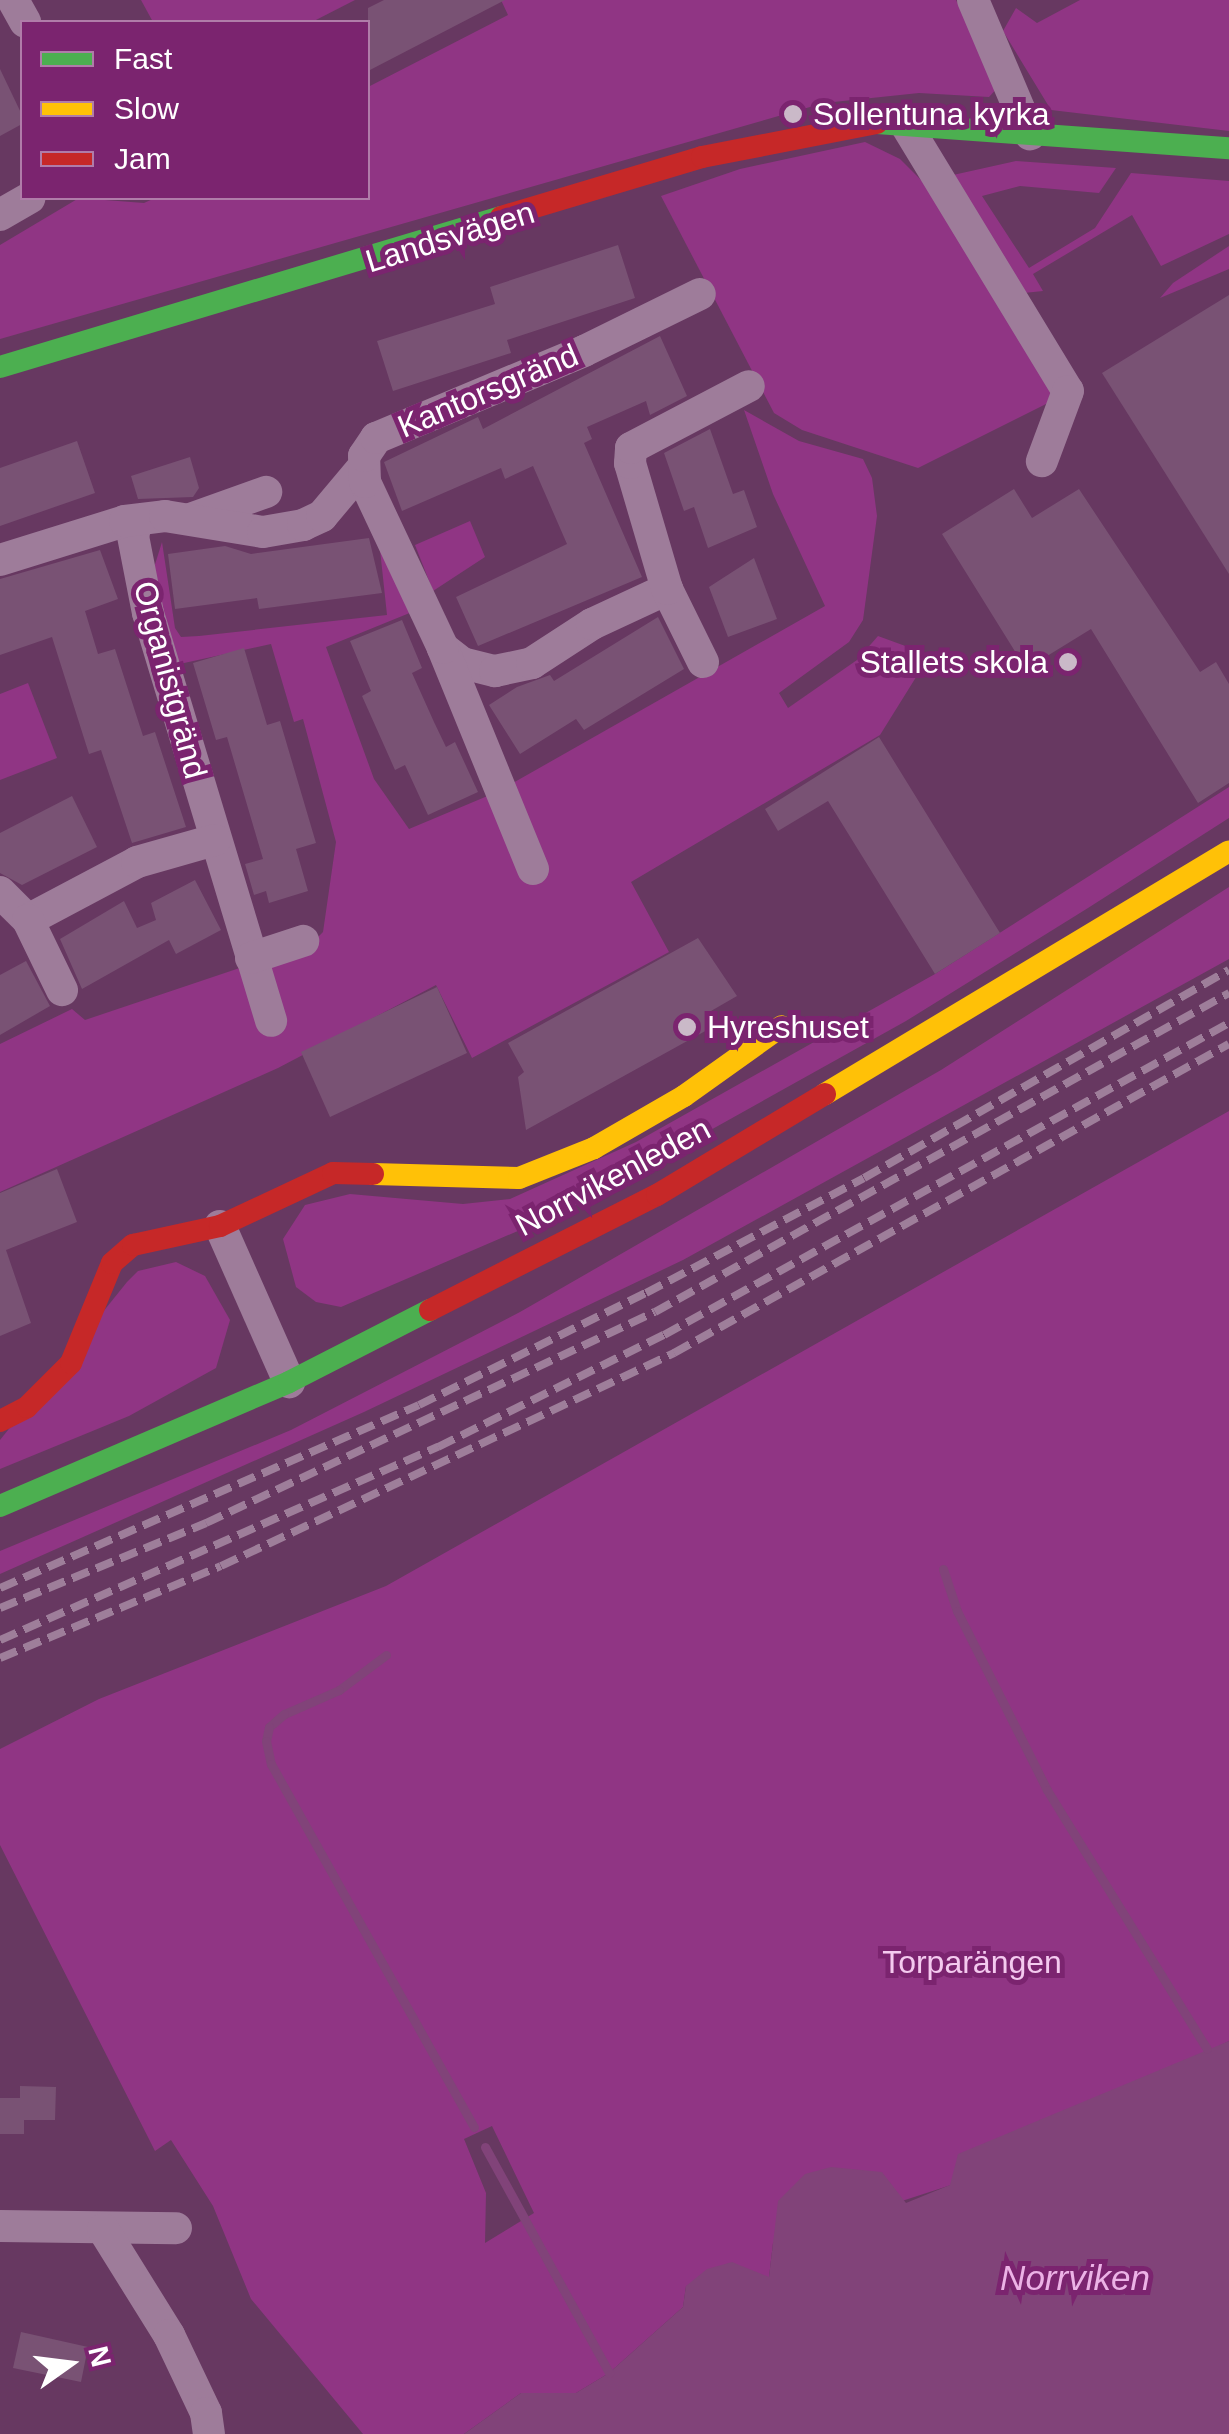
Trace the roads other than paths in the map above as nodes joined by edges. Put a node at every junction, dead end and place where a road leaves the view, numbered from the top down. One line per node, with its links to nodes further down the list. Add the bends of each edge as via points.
1 (974, 0): 3 (street)
2 (903, 120): 3 (street, Landsvägen); 8 (street, Landsvägen, via 852,122 702,158); 10 (street, via 1068,391)
3 (1030, 134): 4 (street, Landsvägen)
4 (1229, 148)
5 (26, 200): 6 (street)
6 (0, 215)
7 (700, 294): 11 (street, Kantorsgränd, via 376,438)
8 (0, 367)
9 (749, 386): 16 (street, via 632,448 630,463)
10 (1042, 461)
11 (364, 466): 13 (street, via 322,516 303,524 263,532); 17 (street, Kantorsgränd, via 365,482)
12 (266, 492): 13 (street)
13 (190, 519): 14 (street)
14 (137, 520): 15 (street); 19 (street, Organistgränd, via 133,536 148,613)
15 (0, 560)
16 (666, 589): 17 (street, via 592,624 532,663 495,672 462,663); 18 (street)
17 (443, 648): 21 (street, Kantorsgränd)
18 (702, 662)
19 (215, 840): 23 (street, via 137,862); 25 (street, Organistgränd)
20 (1229, 851): 30 (street, Norrvikenleden, via 975,1010 657,1194)
21 (533, 869)
22 (0, 892): 23 (street)
23 (28, 920): 26 (street)
24 (303, 941): 25 (street)
25 (251, 958): 27 (street, Organistgränd)
26 (62, 990)
27 (271, 1021)
28 (782, 1026): 29 (street, via 684,1096 594,1148 520,1178 334,1173)
29 (220, 1226): 30 (street); 31 (street, via 157,1237 112,1262 71,1364)
30 (288, 1382): 32 (street, Norrvikenleden)
31 (0, 1422)
32 (0, 1506)
33 (0, 2226): 35 (street)
34 (176, 2228): 35 (street)
35 (102, 2229): 36 (street, via 169,2335 206,2413)
36 (209, 2434)

